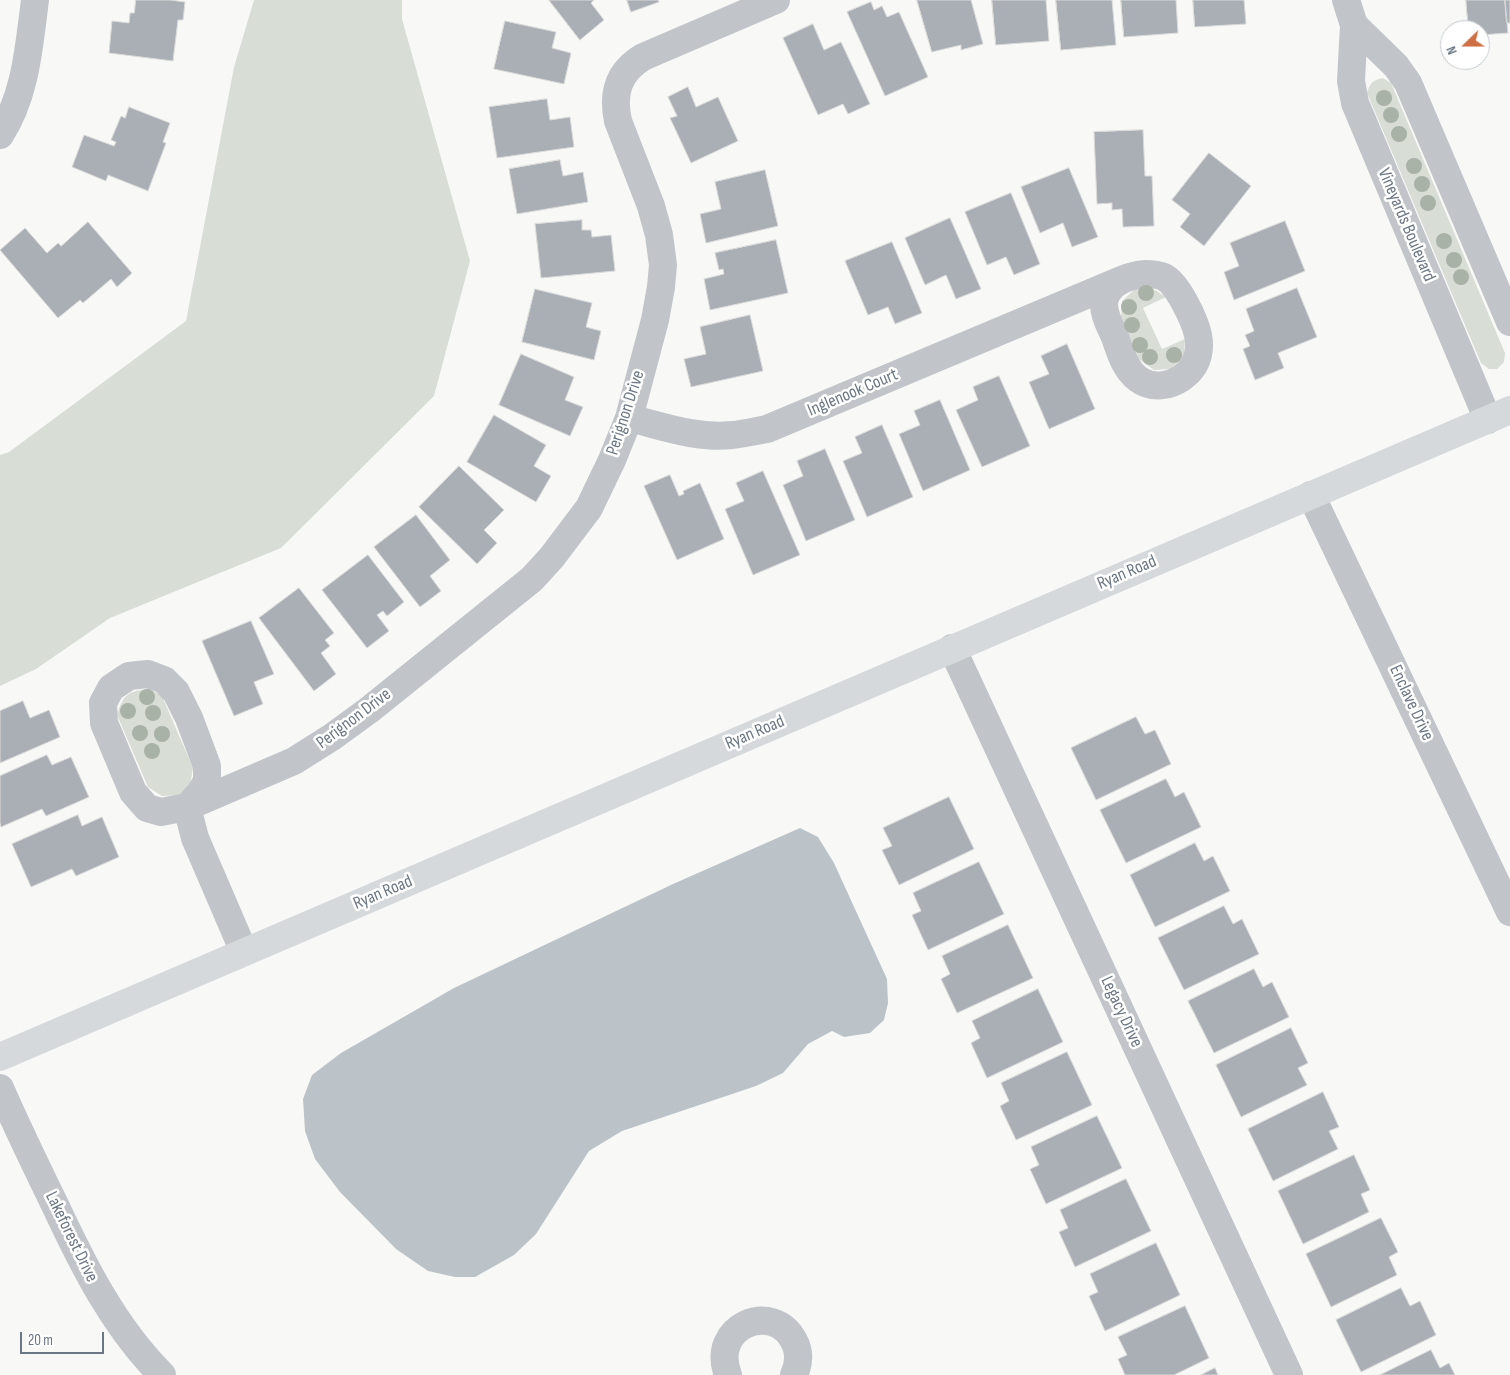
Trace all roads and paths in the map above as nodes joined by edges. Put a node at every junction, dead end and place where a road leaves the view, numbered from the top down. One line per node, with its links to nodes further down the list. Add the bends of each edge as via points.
1 (35, 0): 4 (street, via 22,88)
2 (776, 0): 10 (street, Perignon Drive, via 643,57 621,78 615,107 618,121 651,206 663,264 655,320)
3 (1350, 12): 7 (street, Vineyards Boulevard, via 1408,83); 9 (street, Vineyards Boulevard, via 1351,81 1355,103)
4 (0, 135)
5 (1124, 279): 6 (street, Inglenook Court); 8 (street, Inglenook Court, via 1105,298 1104,308); 8 (street, Inglenook Court, via 1146,274 1165,278 1180,292 1198,334 1196,362 1188,373 1170,384 1145,384 1130,370)
6 (1069, 301): 8 (street, Inglenook Court, via 1094,311); 10 (street, Inglenook Court, via 767,429 732,436 710,436)
7 (1510, 322)
8 (1112, 331)
9 (1499, 415): 11 (main road, Ryan Road)
10 (629, 418): 14 (street, Perignon Drive, via 589,508 532,579 332,737 294,762)
11 (1312, 495): 12 (main road, Ryan Road); 16 (street, Enclave Drive)
12 (952, 648): 17 (main road, Ryan Road); 23 (street, Legacy Drive)
13 (203, 752): 14 (street, Perignon Drive, via 223,770); 15 (street, Perignon Drive, via 207,781); 15 (street, Perignon Drive, via 176,692 164,680 148,674 129,676 111,688 103,703 104,723 133,792 147,808 161,812)
14 (266, 774): 15 (street, Perignon Drive)
15 (187, 807): 17 (street, via 195,838)
16 (1510, 912)
17 (244, 952): 18 (main road, Ryan Road)
18 (0, 1057)
19 (0, 1088): 20 (street, Lakeforest Drive, via 96,1288 123,1329)
20 (162, 1375)
21 (728, 1375): 22 (street, via 724,1352 733,1332 753,1321 764,1320 784,1328 792,1337 798,1358)
22 (794, 1375)
23 (1289, 1375)

